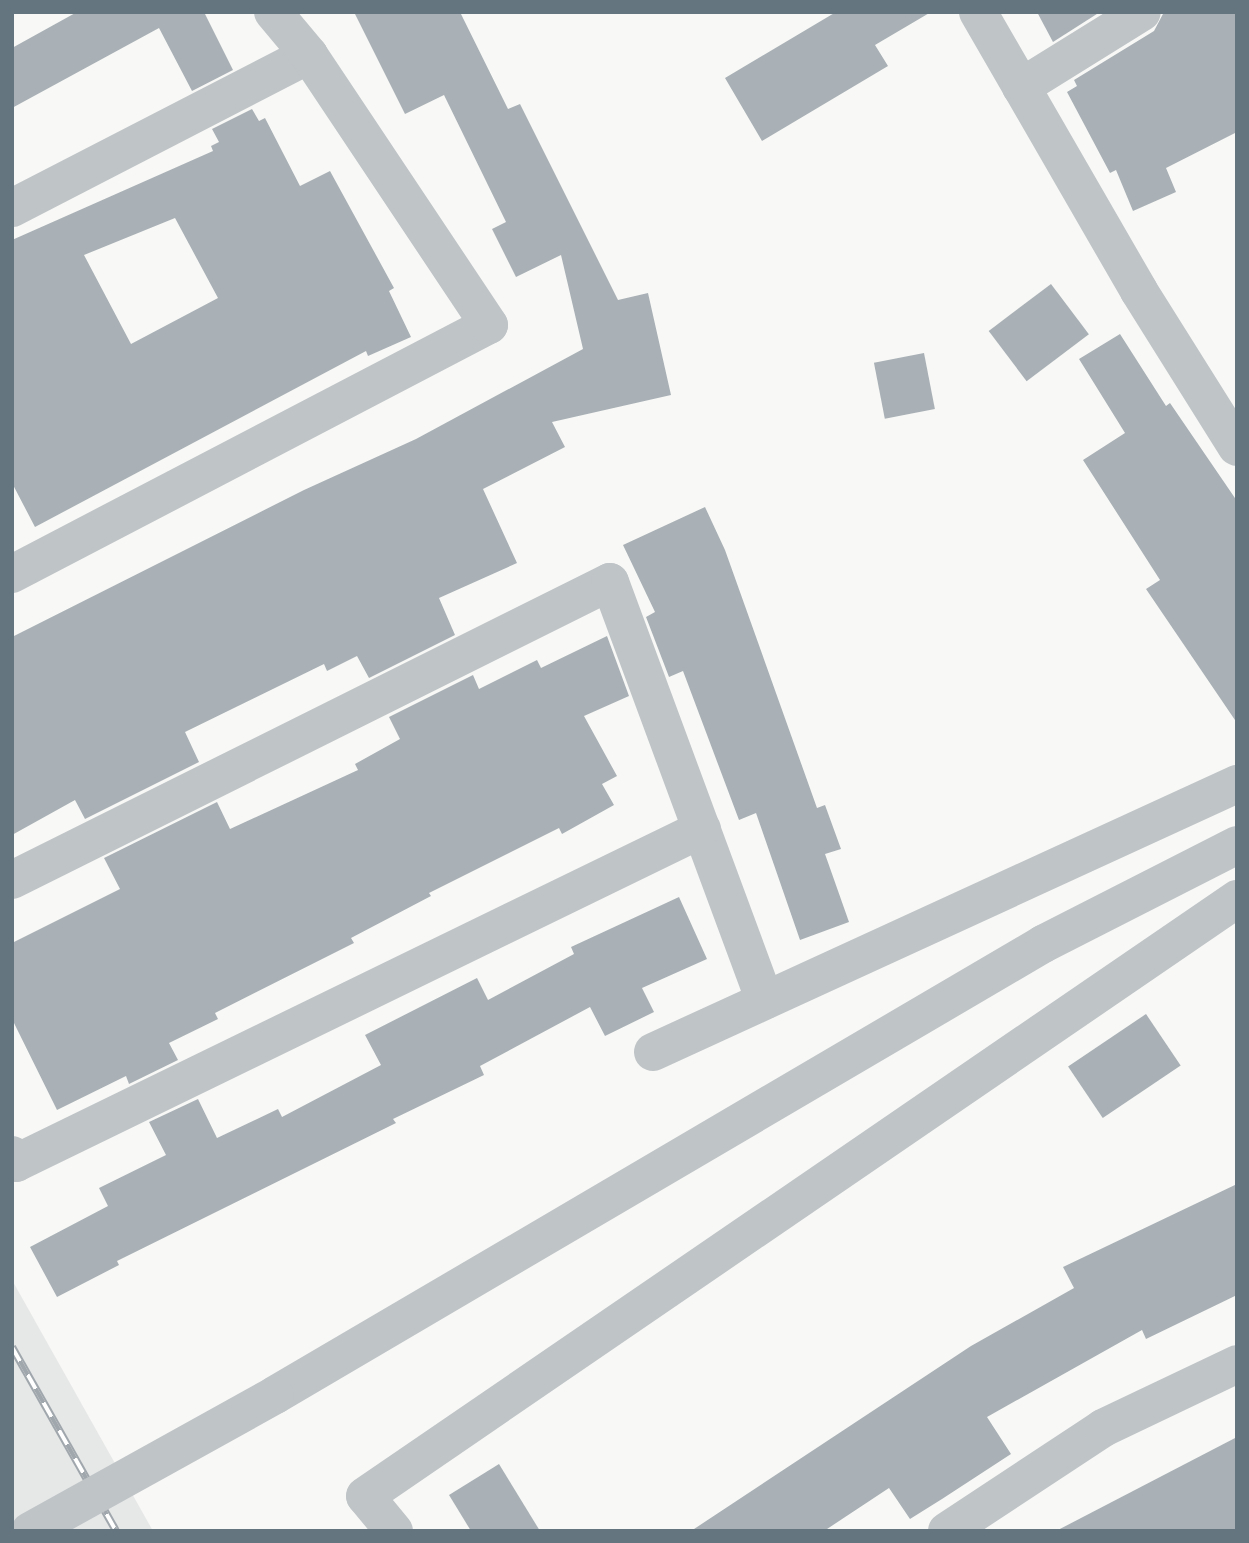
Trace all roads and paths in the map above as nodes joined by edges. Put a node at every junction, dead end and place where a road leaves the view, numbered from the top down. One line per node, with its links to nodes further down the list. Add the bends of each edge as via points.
1 (273, 12): 4 (street)
2 (978, 12): 5 (street)
3 (1142, 12): 5 (street)
4 (309, 55): 6 (street); 8 (street, via 489,325)
5 (1021, 87): 7 (street, via 1139,291)
6 (12, 208)
7 (1237, 447)
8 (12, 574)
9 (1237, 784): 14 (street)
10 (702, 830): 12 (street, via 610,582); 14 (street); 16 (street, via 16,1163)
11 (1237, 845): 18 (street, bridge, via 1043,943 275,1395)
12 (12, 880)
13 (1237, 899): 19 (street, via 365,1496)
14 (765, 1000): 15 (street)
15 (653, 1052)
16 (12, 1155)
17 (1237, 1364): 20 (street, via 1103,1428)
18 (30, 1531)
19 (394, 1531)
20 (947, 1531)

